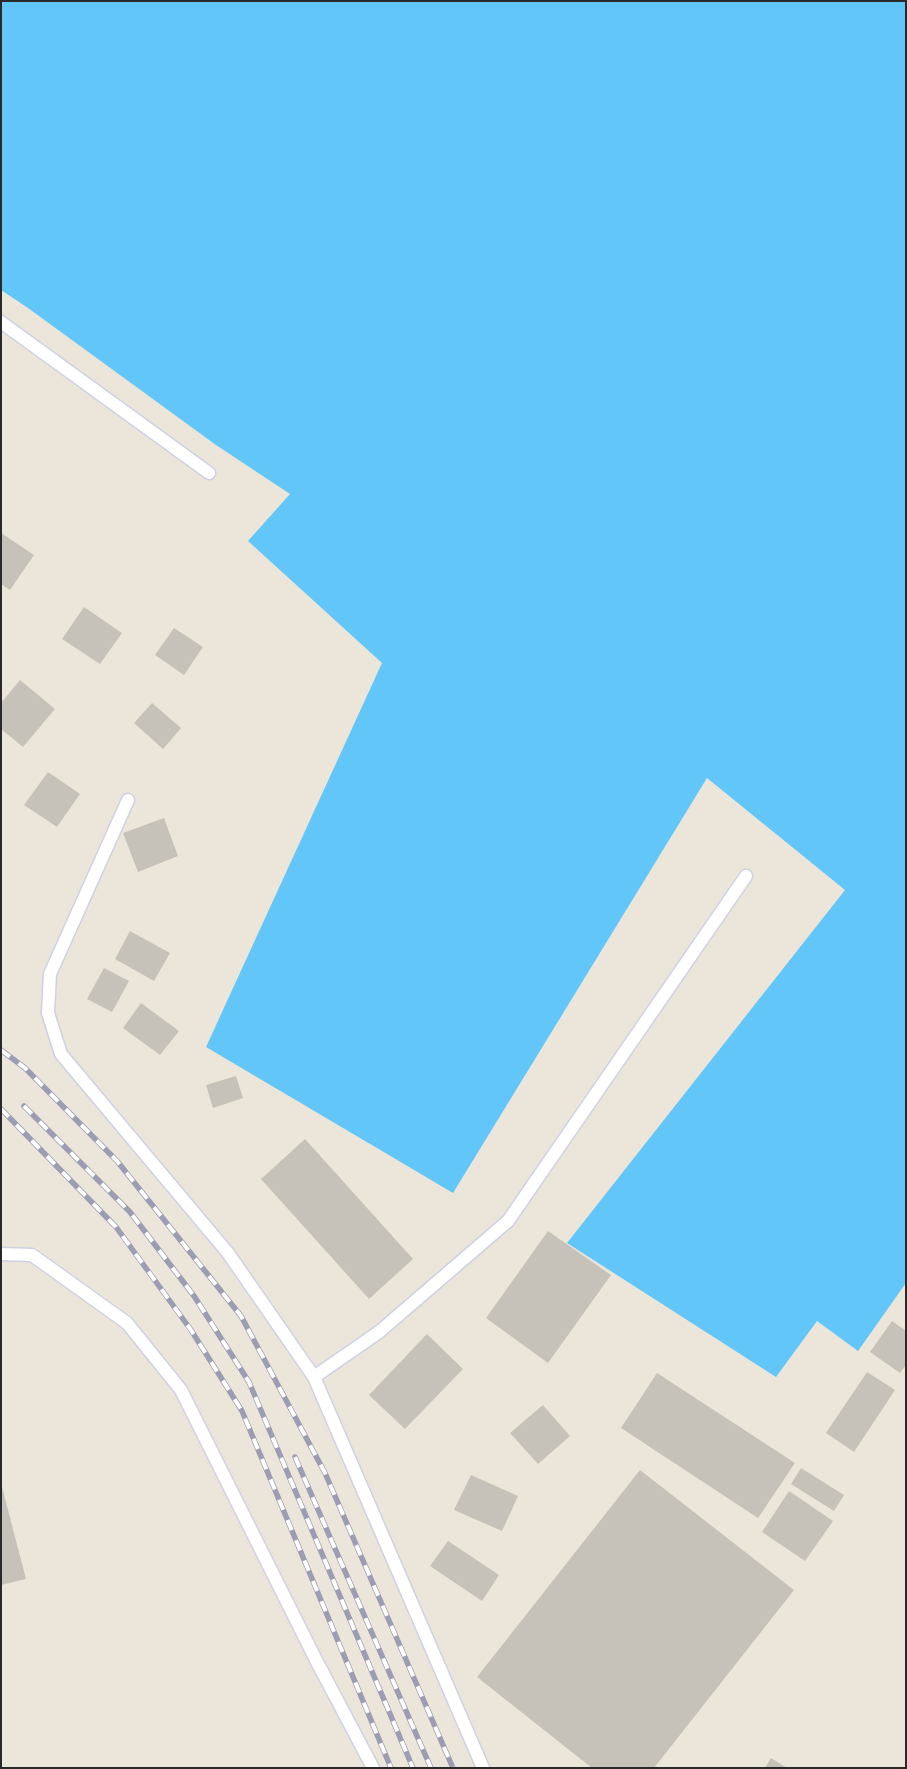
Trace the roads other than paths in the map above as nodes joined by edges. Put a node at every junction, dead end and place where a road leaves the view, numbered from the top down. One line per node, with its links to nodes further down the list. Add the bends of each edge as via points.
1 (1, 322): 2 (lane)
2 (209, 473)
3 (128, 800): 6 (lane, via 50,974 48,1013 61,1054 228,1253)
4 (746, 876): 6 (lane, via 508,1221 380,1332)
5 (1, 1254): 7 (lane, via 32,1256 127,1323 181,1390)
6 (314, 1377): 8 (lane)
7 (373, 1768)
8 (483, 1768)

